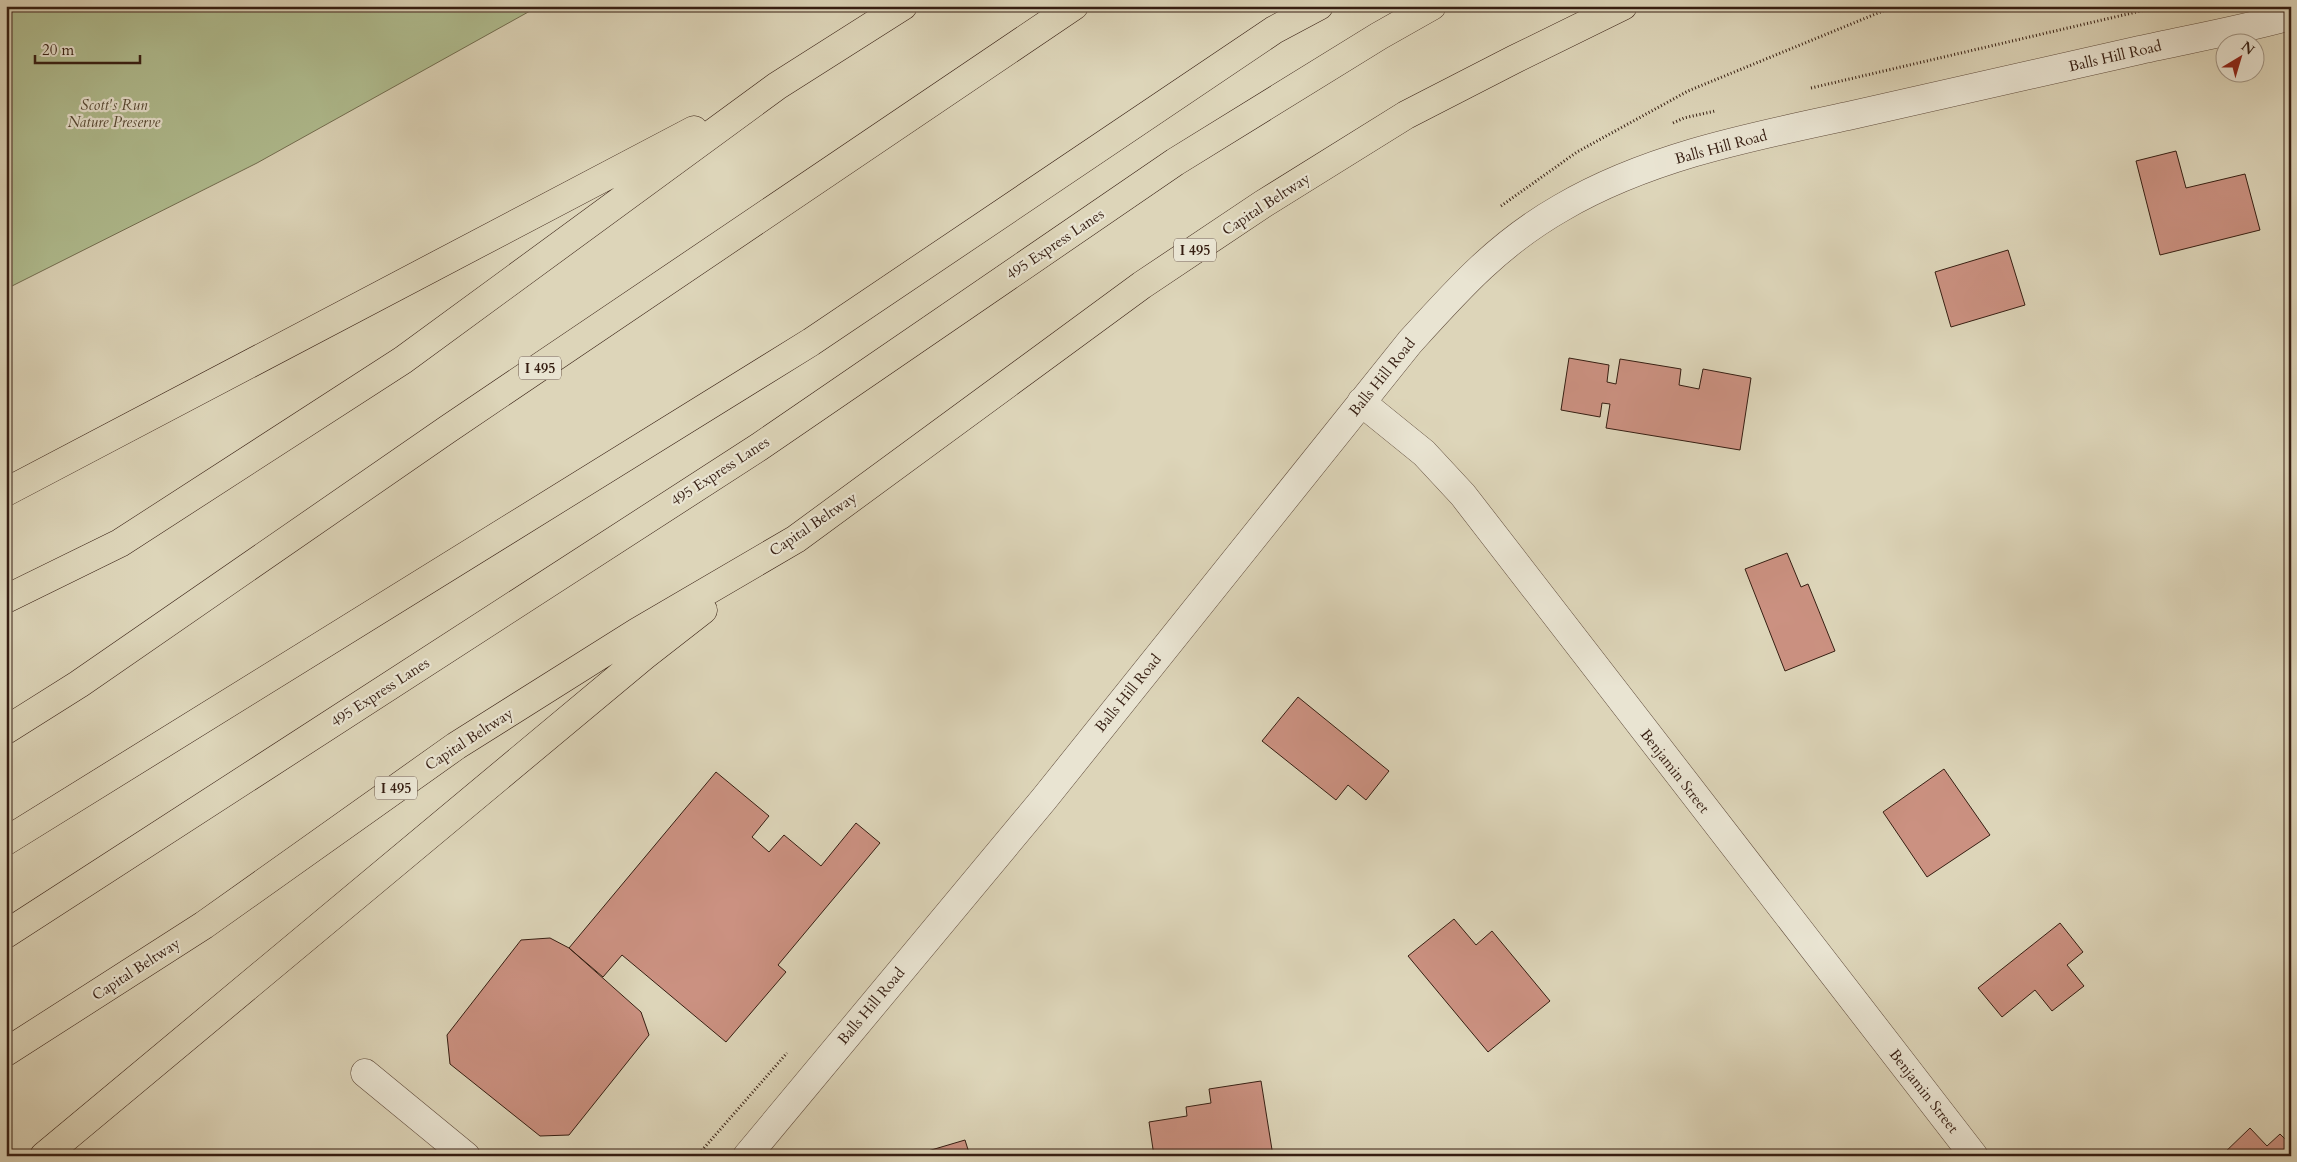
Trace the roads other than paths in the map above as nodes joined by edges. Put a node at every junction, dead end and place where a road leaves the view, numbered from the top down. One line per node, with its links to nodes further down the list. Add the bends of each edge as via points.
1 (903, 6): 7 (highway)
2 (1074, 6): 12 (highway, I 495, via 456,424 79,684)
3 (1319, 6): 13 (highway, via 1274,30 811,342)
4 (1432, 6): 14 (highway, 495 Express Lanes, via 1175,162 759,446)
5 (1623, 6): 10 (highway, Capital Beltway / I 495, via 1406,115 1263,204 1142,285)
6 (2291, 16): 8 (street, Balls Hill Road, via 1796,127 1703,150 1623,176 1558,210 1505,245 1466,280)
7 (777, 86): 9 (highway); 11 (highway, via 403,360 120,543)
8 (1361, 402): 19 (street, Balls Hill Road, via 1044,799); 20 (street, Benjamin Street, via 1424,453 1463,495)
9 (6, 492)
10 (796, 539): 15 (highway, Capital Beltway / I 495, via 637,632 456,746 204,925); 17 (highway, via 644,656)
11 (6, 599)
12 (6, 730)
13 (6, 841)
14 (6, 934)
15 (6, 1052)
16 (365, 1073): 18 (street)
17 (44, 1156)
18 (466, 1156)
19 (747, 1156)
20 (1974, 1156)

